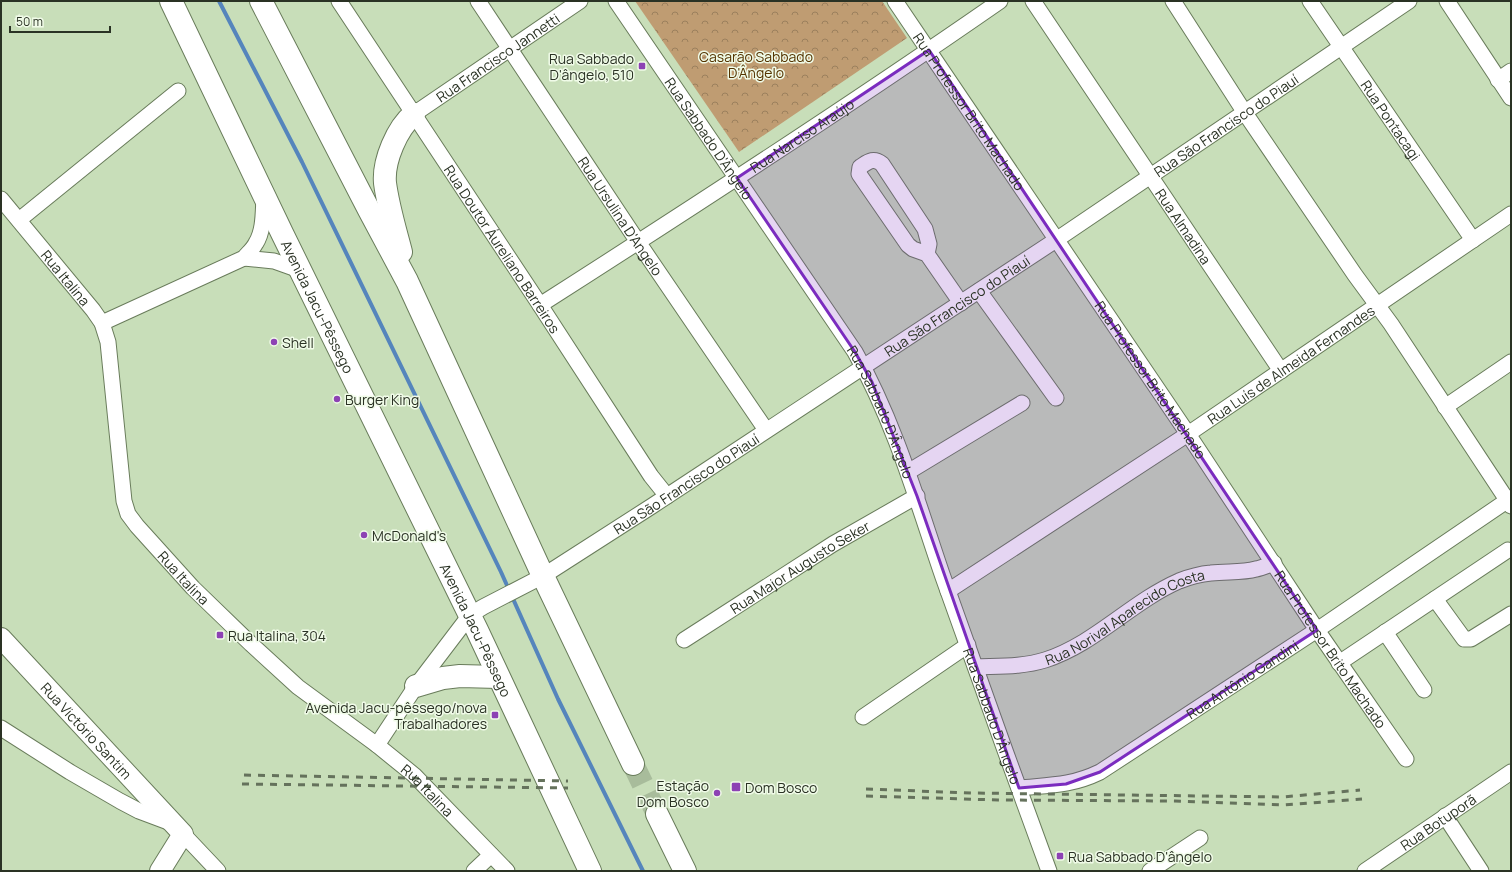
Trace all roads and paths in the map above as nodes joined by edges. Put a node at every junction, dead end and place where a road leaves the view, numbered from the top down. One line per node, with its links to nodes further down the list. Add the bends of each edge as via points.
1 (171, 1): 25 (highway, Avenida Jacu-Pêssego)
2 (261, 1): 35 (highway)
3 (339, 1): 22 (street, Rua Doutor Áureliano Barreiros)
4 (478, 1): 15 (street, Rua Ursulina D'Angelo)
5 (580, 1): 15 (street, Rua Francisco Jannetti)
6 (616, 1): 24 (street, Rua Sabbado D'Ângelo)
7 (896, 1): 16 (street, Rua Professor Brito Machado)
8 (1000, 1): 16 (street, Rua Narciso Araújo)
9 (1033, 1): 23 (street, Rua Almadina)
10 (1173, 1): 21 (street)
11 (1310, 1): 14 (street, Rua Pontacagi)
12 (1409, 1): 14 (street, Rua São Francisco do Piauí)
13 (1447, 1): 18 (street)
14 (1341, 47): 21 (street, Rua São Francisco do Piauí); 30 (street, Rua Pontacagi)
15 (510, 48): 22 (street, Rua Francisco Jannetti); 31 (street, Rua Ursulina D'Angelo)
16 (929, 50): 24 (street, Rua Narciso Araújo); 29 (street, Rua Professor Brito Machado)
17 (1511, 71): 18 (street)
18 (1498, 80): 20 (street)
19 (178, 91): 28 (street)
20 (1511, 98)
21 (1245, 113): 23 (street, Rua São Francisco do Piauí); 39 (street)
22 (414, 114): 35 (highway, via 392,146 385,181); 38 (street, Rua Doutor Áureliano Barreiros)
23 (1150, 176): 29 (street, Rua São Francisco do Piauí); 43 (street, Rua Almadina)
24 (736, 178): 31 (street, Rua Narciso Araújo); 42 (street, Rua Sabbado D'Ângelo)
25 (264, 193): 33 (street, via 261,230 256,244); 34 (highway, Avenida Jacu-Pêssego)
26 (1, 199): 28 (street, Rua Italina)
27 (1511, 214): 30 (street, Rua Luís de Almeida Fernandes)
28 (19, 220): 40 (street, Rua Italina)
29 (1056, 240): 36 (street, Rua São Francisco do Piauí); 48 (street, Rua Professor Brito Machado)
30 (1473, 240): 39 (street, Rua Luís de Almeida Fernandes)
31 (638, 242): 38 (street, Rua Narciso Araújo); 47 (street, Rua Ursulina D'Angelo)
32 (927, 254): 32 (street, via 908,245 859,174 860,168 870,160 882,164 924,229 929,244); 37 (street)
33 (244, 258): 34 (street, via 274,261); 40 (street)
34 (302, 271): 58 (highway, Avenida Jacu-Pêssego, via 375,423)
35 (407, 280): 55 (highway)
36 (979, 291): 37 (street, Rua São Francisco do Piauí); 44 (street)
37 (961, 303): 42 (street, Rua São Francisco do Piauí)
38 (540, 305): 50 (street, Rua Doutor Áureliano Barreiros, via 651,476)
39 (1377, 305): 43 (street, Rua Luís de Almeida Fernandes); 46 (street)
40 (102, 323): 72 (street, Rua Italina, via 108,342 124,501 128,514 193,588 270,663)
41 (1511, 362): 46 (street)
42 (863, 366): 47 (street, Rua São Francisco do Piauí); 49 (street, Rua Sabbado D'Ângelo, via 887,416)
43 (1281, 370): 48 (street, Rua Luís de Almeida Fernandes)
44 (1056, 398)
45 (1022, 403): 49 (street)
46 (1445, 407): 52 (street)
47 (766, 430): 50 (street, Rua São Francisco do Piauí)
48 (1188, 434): 54 (street, Rua Professor Brito Machado); 56 (street, Rua Luís de Almeida Fernandes)
49 (908, 472): 51 (street, Rua Sabbado D'Ângelo)
50 (667, 496): 55 (street, Rua São Francisco do Piauí)
51 (917, 496): 56 (street, Rua Sabbado D'Ângelo); 63 (street, Rua Major Augusto Seker, via 833,544)
52 (1510, 501): 60 (street, Rua Antônio Gandini)
53 (1508, 550): 57 (street)
54 (1274, 563): 60 (street, Rua Professor Brito Machado); 66 (street, Rua Norival Aparecido Costa, via 1256,569 1193,576 1178,582 1147,598 1087,639 1044,660 1026,664)
55 (535, 580): 58 (street, Rua São Francisco do Piauí); 74 (highway)
56 (948, 591): 64 (street, Rua Sabbado D'Ângelo)
57 (1435, 599): 59 (street, via 1464,639 1472,639); 61 (street)
58 (476, 611): 67 (highway, Avenida Jacu-Pêssego); 68 (street, Rua São Francisco do Piauí)
59 (1511, 614)
60 (1317, 630): 65 (street, Rua Professor Brito Machado); 76 (street, Rua Antônio Gandini, via 1100,772 1084,780 1066,784)
61 (1385, 632): 65 (street); 69 (street)
62 (1, 638): 79 (main road, Rua Victório Santim)
63 (684, 640)
64 (968, 645): 66 (street, Rua Sabbado D'Ângelo); 70 (street)
65 (1339, 663): 73 (street, Rua Professor Brito Machado)
66 (976, 667): 76 (street, Rua Sabbado D'Ângelo)
67 (498, 677): 68 (highway, via 460,676); 86 (highway, Avenida Jacu-Pêssego)
68 (416, 686): 72 (street, Rua São Francisco do Piauí)
69 (1424, 690)
70 (863, 717)
71 (1, 728): 79 (street, Rua Victório Santim, via 120,801)
72 (377, 746): 81 (street, Rua Italina, via 414,775)
73 (1406, 759)
74 (633, 764)
75 (1511, 772): 78 (street, Rua Botuporã)
76 (1019, 788): 88 (street, Rua Sabbado D'Ângelo)
77 (657, 814): 87 (highway)
78 (1445, 816): 90 (street, Rua Botuporã); 91 (street)
79 (178, 829): 82 (main road); 83 (street, Rua Victório Santim)
80 (1200, 838): 89 (street)
81 (491, 855): 84 (street); 85 (street, Rua Italina)
82 (160, 871)
83 (218, 871)
84 (474, 871)
85 (507, 871)
86 (590, 871)
87 (685, 871)
88 (1049, 871)
89 (1150, 871)
90 (1365, 871)
91 (1481, 871)

